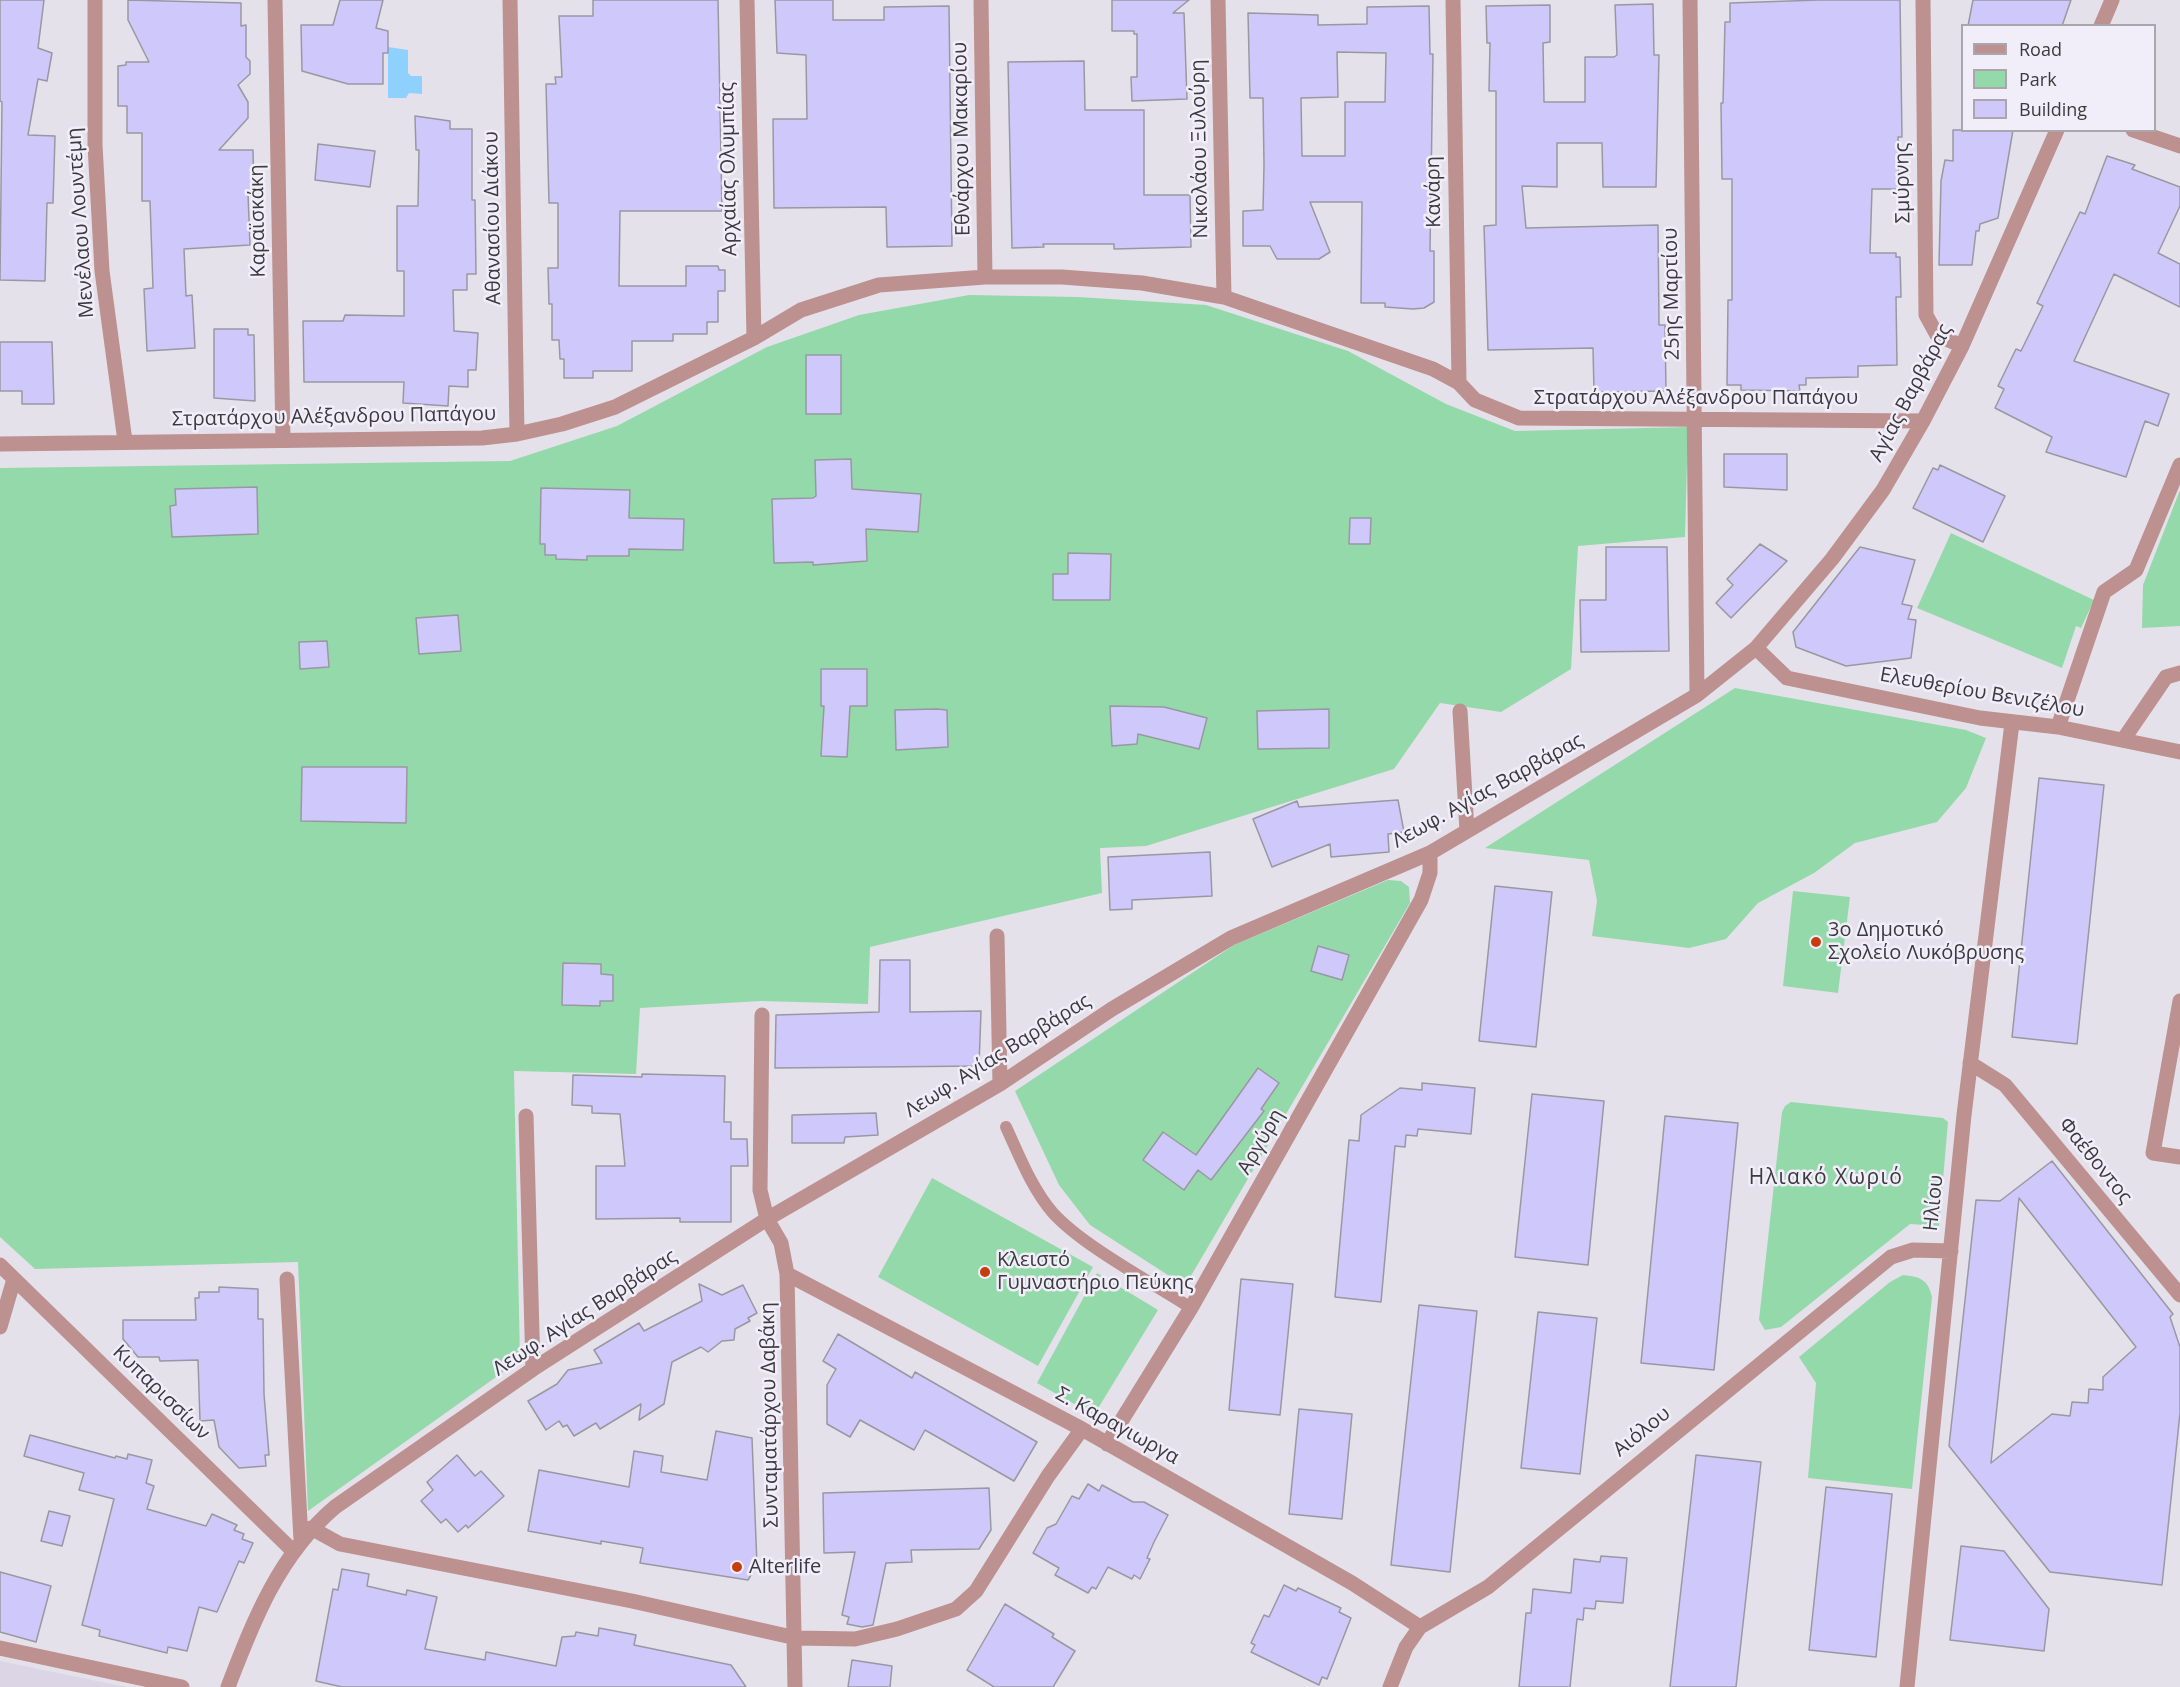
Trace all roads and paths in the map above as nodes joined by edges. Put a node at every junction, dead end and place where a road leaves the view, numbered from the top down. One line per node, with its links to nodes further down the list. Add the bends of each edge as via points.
1 (95, 0): 24 (street, Μενέλαου Λουντέμη, via 95,145 102,271)
2 (274, 0): 23 (street, Καραϊσκάκη)
3 (510, 0): 22 (street, Αθανασίου Διάκου)
4 (747, 0): 17 (street, Αρχαίας Ολυμπίας)
5 (981, 0): 15 (street, Εθνάρχου Μακαρίου)
6 (1218, 0): 16 (street, Νικολάου Ξυλούρη)
7 (1453, 0): 19 (street, Κανάρη)
8 (1690, 0): 20 (street, 25ης Μαρτίου)
9 (1923, 0): 18 (street, Σμύρνης, via 1926,315 1937,335)
10 (2112, 0): 11 (street)
11 (2102, 24)
12 (2056, 132): 18 (street, Αγίας Βαρβάρας)
13 (2139, 132): 14 (street)
14 (2180, 146)
15 (985, 277): 16 (street, Στρατάρχου Αλέξανδρου Παπάγου, via 1142,283); 17 (street, Στρατάρχου Αλέξανδρου Παπάγου, via 879,285 801,310)
16 (1224, 297): 19 (street, Στρατάρχου Αλέξανδρου Παπάγου, via 1433,369)
17 (754, 338): 22 (street, Στρατάρχου Αλέξανδρου Παπάγου, via 615,407)
18 (1962, 346): 21 (street, Αγίας Βαρβάρας)
19 (1459, 383): 20 (street, Στρατάρχου Αλέξανδρου Παπάγου, via 1475,400 1519,418)
20 (1695, 418): 21 (street, Στρατάρχου Αλέξανδρου Παπάγου); 29 (street, 25ης Μαρτίου)
21 (1923, 421): 27 (street, Αγίας Βαρβάρας, via 1882,490 1833,559)
22 (517, 434): 23 (street, Στρατάρχου Αλέξανδρου Παπάγου, via 482,438)
23 (283, 440): 24 (street, Στρατάρχου Αλέξανδρου Παπάγου)
24 (125, 441): 25 (street, Στρατάρχου Αλέξανδρου Παπάγου)
25 (0, 444)
26 (2180, 465): 32 (street, via 2136,570 2104,592)
27 (1756, 648): 29 (street, Λεωφ. Αγίας Βαρβάρας); 31 (street, Ελευθερίου Βενιζέλου, via 1787,678)
28 (2180, 673): 33 (street, via 2166,676)
29 (1697, 695): 35 (street, Λεωφ. Αγίας Βαρβάρας)
30 (1460, 711): 35 (street)
31 (2012, 723): 32 (street, Ελευθερίου Βενιζέλου); 40 (street, Ηλίου)
32 (2058, 727): 33 (street, Ελευθερίου Βενιζέλου)
33 (2123, 740): 34 (street, Ελευθερίου Βενιζέλου)
34 (2180, 752)
35 (1467, 831): 36 (street, Λεωφ. Αγίας Βαρβάρας)
36 (1430, 853): 41 (street, Λεωφ. Αγίας Βαρβάρας, via 1231,938 1112,1009); 52 (street, Αργύρη, via 1430,873 1422,900)
37 (997, 936): 41 (street)
38 (2180, 1001): 44 (street, via 2153,1153)
39 (762, 1015): 45 (street, Συνταματάρχου Δαβάκη, via 760,1190)
40 (1970, 1063): 46 (street, Ηλίου); 51 (street, Φαέθοντος, via 2005,1085)
41 (1000, 1084): 45 (street, Λεωφ. Αγίας Βαρβάρας)
42 (526, 1116): 54 (street)
43 (1006, 1127): 52 (lane, via 1053,1212 1085,1239)
44 (2180, 1157)
45 (767, 1219): 48 (street, Συνταματάρχου Δαβάκη, via 781,1243); 54 (street, Λεωφ. Αγίας Βαρβάρας)
46 (1951, 1251): 58 (street, Αιόλου, via 1913,1250 1891,1257 1488,1587); 65 (street, Ηλίου)
47 (0, 1265): 49 (street, Κυπαρισσίων)
48 (788, 1274): 55 (street, Σ. Καραγιωργα); 59 (street, Συνταματάρχου Δαβάκη)
49 (14, 1279): 53 (street); 57 (street, Κυπαρισσίων)
50 (287, 1279): 57 (street)
51 (2180, 1295)
52 (1191, 1308): 56 (street, Αργύρη)
53 (0, 1327)
54 (533, 1369): 57 (street, Λεωφ. Αγίας Βαρβάρας, via 335,1507)
55 (1082, 1429): 56 (street, Σ. Καραγιωργα); 59 (street, Κυπαρισσίων, via 1047,1476 976,1591 956,1609 855,1639)
56 (1107, 1444): 58 (street, Σ. Καραγιωργα, via 1352,1583)
57 (301, 1540): 59 (street, Κυπαρισσίων, via 340,1544 632,1601); 62 (street, via 256,1615)
58 (1420, 1627): 64 (street, Αιόλου, via 1406,1647)
59 (796, 1638): 63 (street, Συνταματάρχου Δαβάκη)
60 (0, 1648): 61 (street)
61 (182, 1687)
62 (228, 1687)
63 (795, 1687)
64 (1390, 1687)
65 (1906, 1687)

